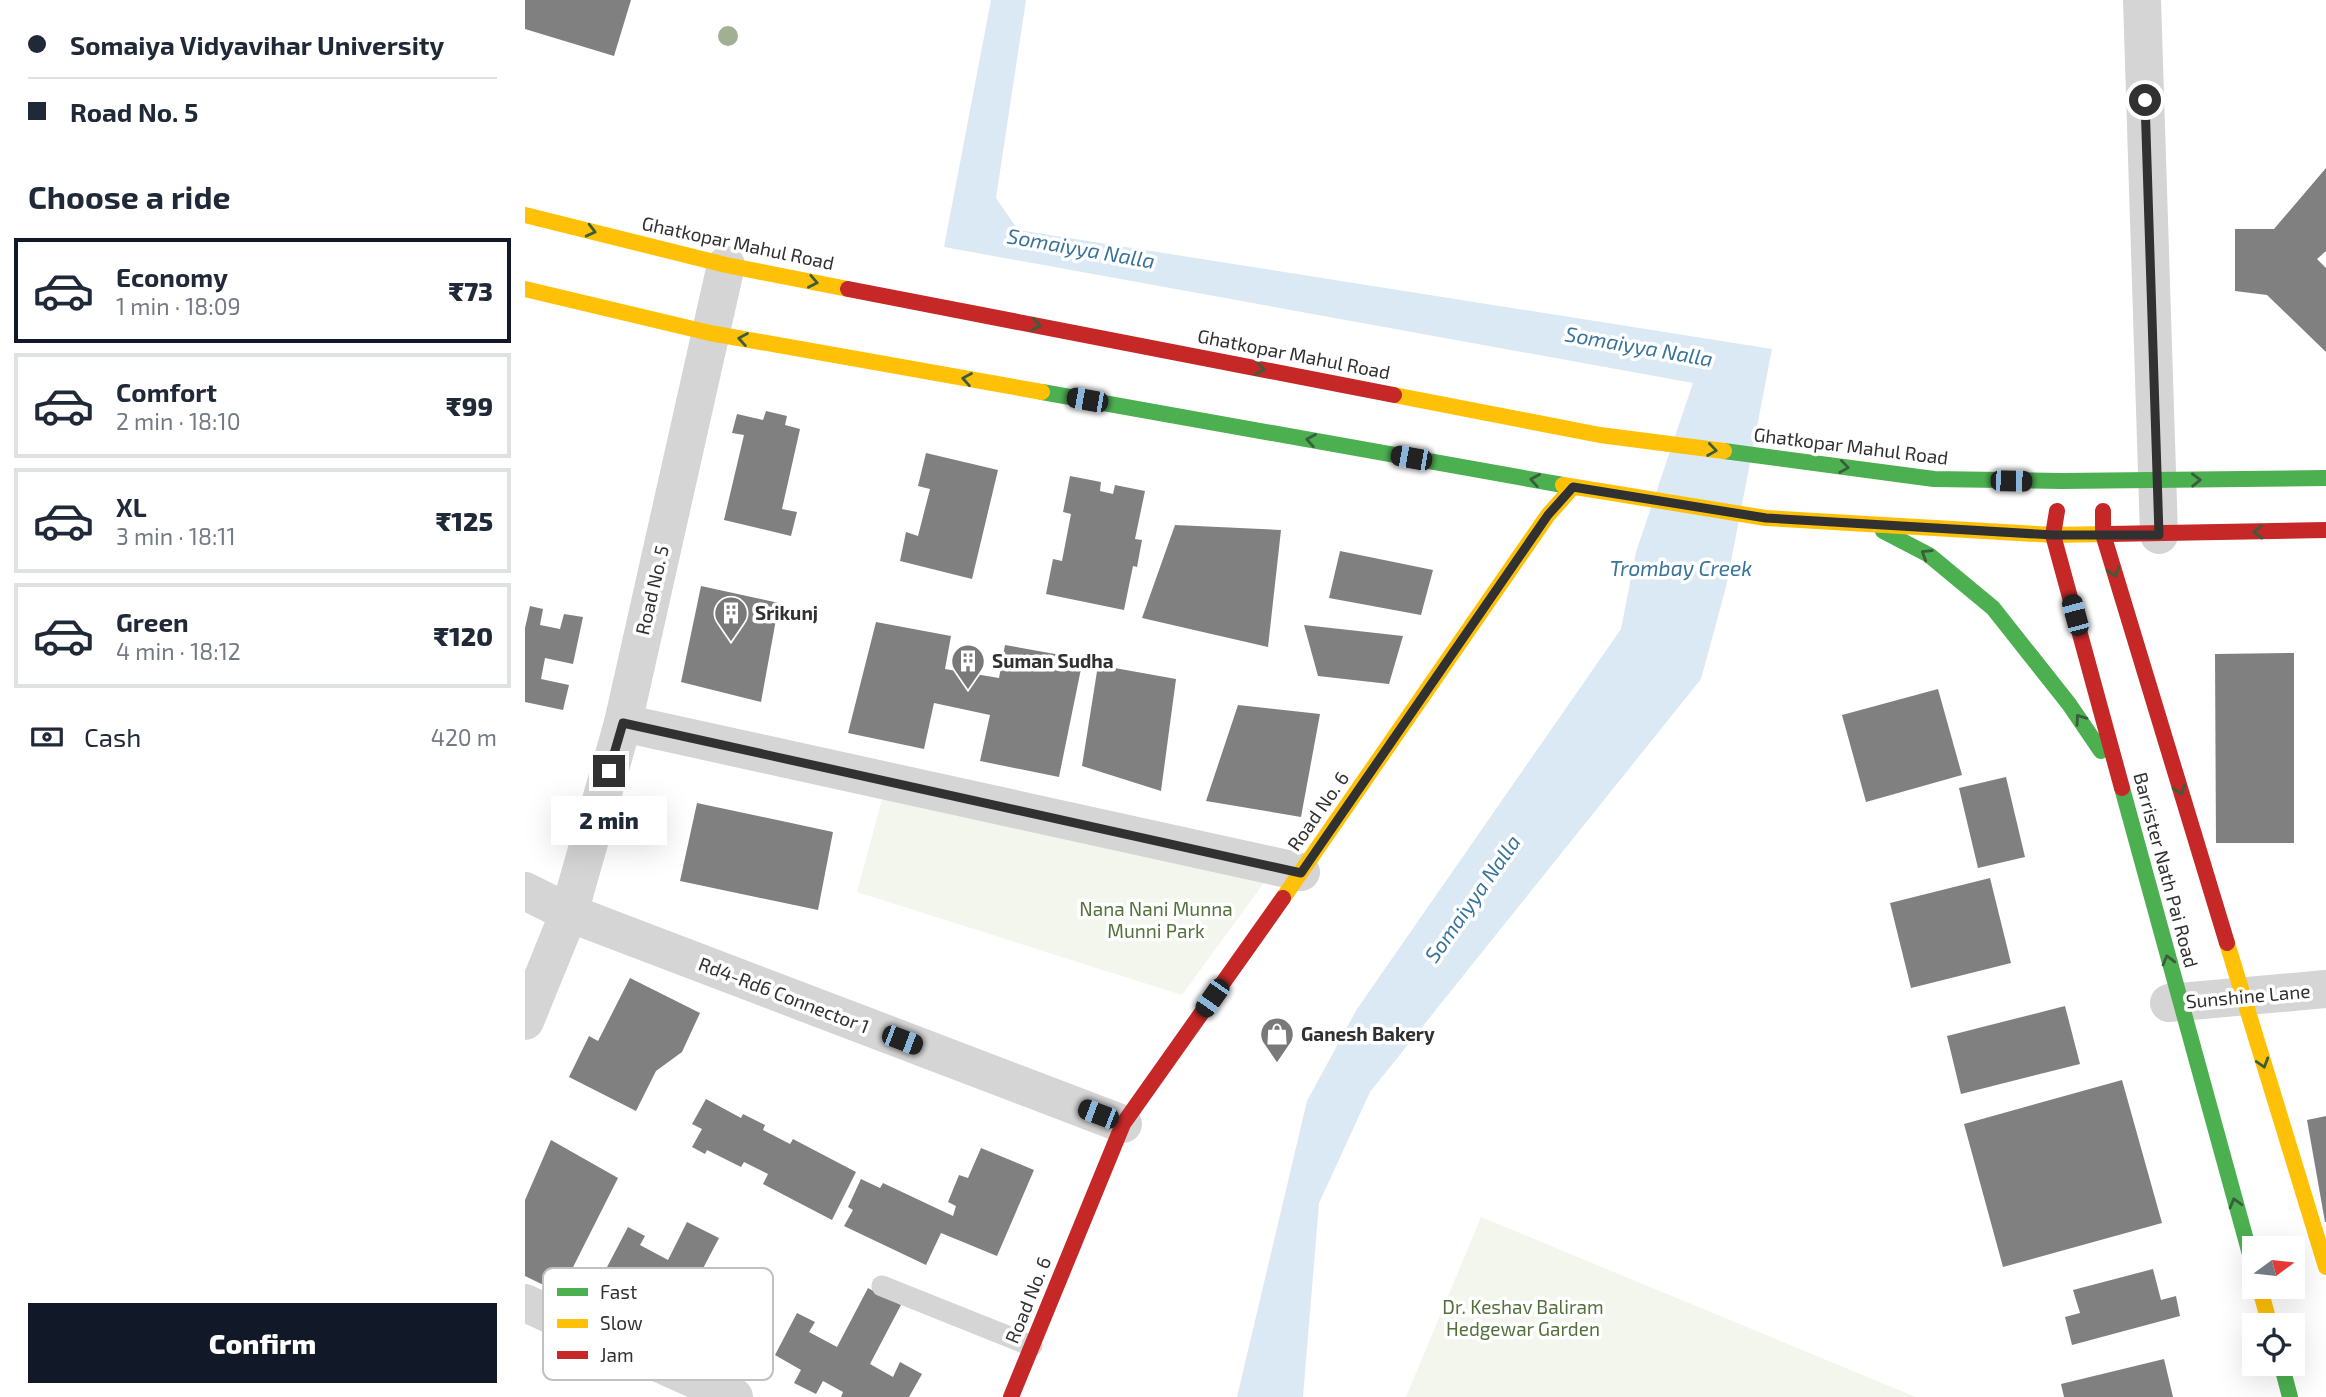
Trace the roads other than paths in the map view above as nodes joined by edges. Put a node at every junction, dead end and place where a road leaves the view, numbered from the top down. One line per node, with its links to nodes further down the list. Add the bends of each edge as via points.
1 (2141, 0): 9 (street)
2 (525, 215): 3 (street, Ghatkopar Mahul Road, one-way to 3)
3 (726, 265): 5 (street, Road No. 5); 7 (street, Ghatkopar Mahul Road, one-way to 7, via 1599,435 1934,479)
4 (525, 289): 5 (street)
5 (710, 333): 10 (street, one-way to 5); 16 (street, Road No. 5)
6 (2326, 478): 9 (street, Ghatkopar Mahul Road, one-way to 6)
7 (2062, 481): 8 (street, Ghatkopar Mahul Road); 14 (street, Barrister Nath Pai Road)
8 (2103, 481): 9 (street, Ghatkopar Mahul Road); 13 (street)
9 (2158, 481): 15 (street)
10 (1573, 487): 11 (street, via 1766,518); 18 (street, Road No. 6, via 1548,515)
11 (1871, 524): 14 (street); 17 (street, one-way to 11, via 1993,608 1929,555)
12 (2326, 530): 15 (street, one-way to 15)
13 (2103, 534): 14 (street); 15 (street); 22 (street, one-way to 22)
14 (2053, 535): 17 (street, Barrister Nath Pai Road)
15 (2159, 535)
16 (623, 723): 18 (street); 20 (street, Road No. 5)
17 (2118, 775): 23 (street, Barrister Nath Pai Road, one-way to 17)
18 (1301, 873): 25 (street, Road No. 6)
19 (525, 891): 20 (street, Rd4-Rd6 Connector 1)
20 (569, 913): 24 (street, Road No. 5); 25 (street, Rd4-Rd6 Connector 1)
21 (2326, 989): 22 (street, Sunshine Lane)
22 (2243, 998): 23 (street, Sunshine Lane); 27 (street, one-way to 27)
23 (2174, 1002): 26 (street, Barrister Nath Pai Road, one-way to 23)
24 (525, 1021)
25 (1123, 1124): 31 (street, Road No. 6)
26 (2244, 1236)
27 (2326, 1267)
28 (882, 1286): 31 (lane)
29 (525, 1303): 30 (street)
30 (543, 1311)
31 (1032, 1346): 35 (street, Road No. 6)
32 (2284, 1376): 36 (street)
33 (696, 1380): 34 (street)
34 (734, 1397)
35 (1011, 1397)
36 (2290, 1397)

